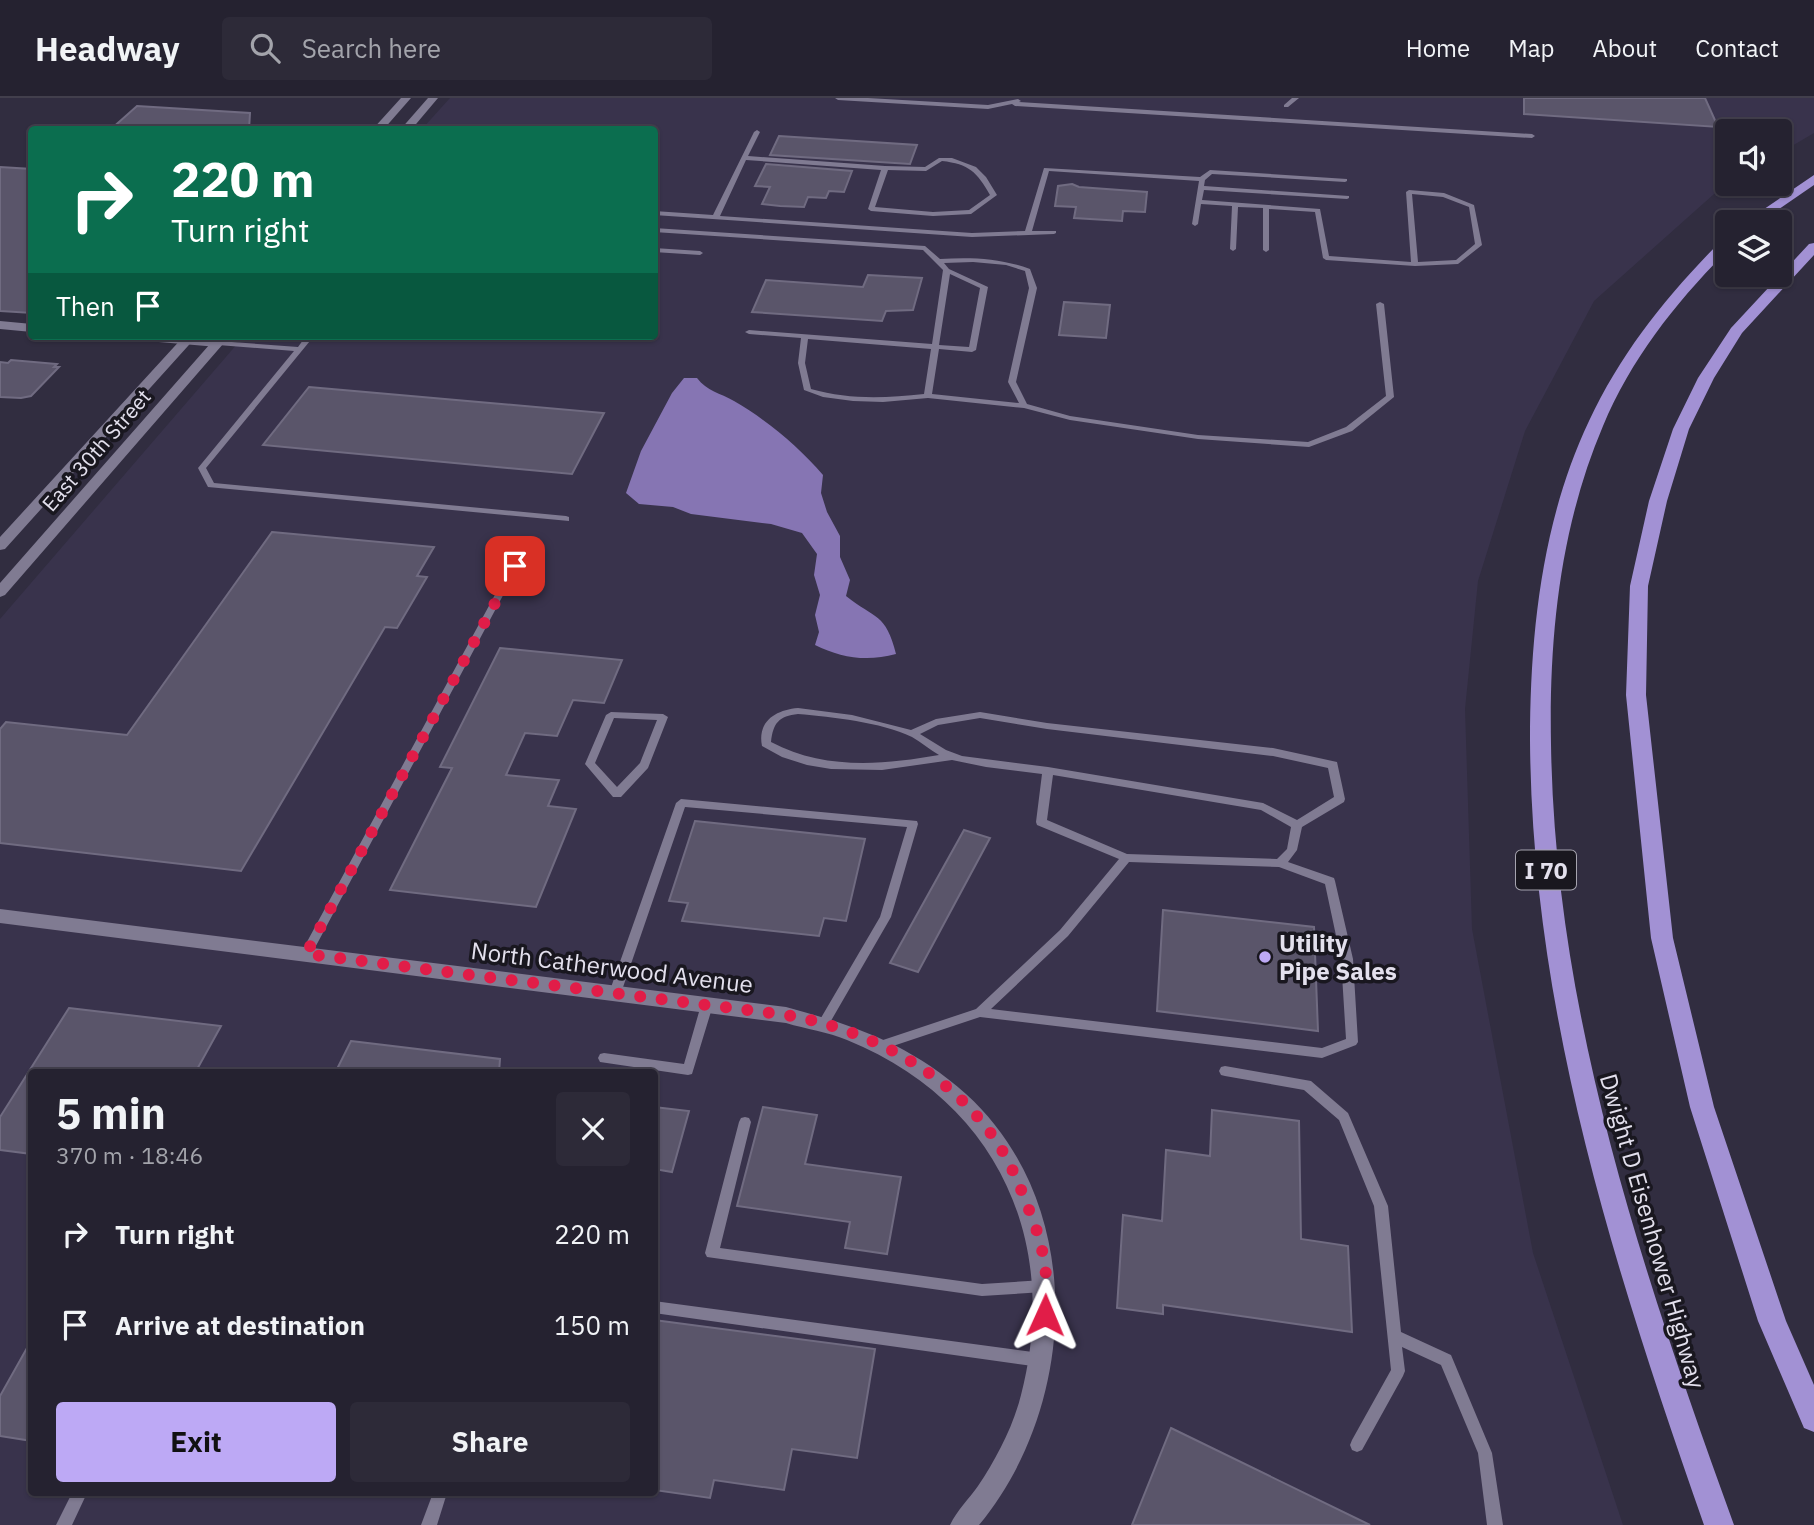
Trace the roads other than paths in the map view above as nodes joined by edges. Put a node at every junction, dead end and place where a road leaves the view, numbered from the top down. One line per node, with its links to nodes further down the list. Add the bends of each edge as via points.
1 (406, 98): 8 (street)
2 (433, 98): 9 (street)
3 (838, 98): 6 (lane, via 988,107)
4 (1024, 98): 6 (lane)
5 (1296, 98): 7 (lane)
6 (1015, 104): 11 (lane)
7 (1286, 106)
8 (381, 126)
9 (408, 126)
10 (757, 132): 12 (lane)
11 (1532, 136)
12 (744, 158): 13 (lane); 24 (lane)
13 (885, 168): 13 (lane, via 871,209 971,212 994,195 982,174 965,161 941,159 926,169)
14 (1202, 178): 16 (lane, via 1210,172); 17 (lane); 28 (lane, via 1046,169)
15 (1814, 179): 22 (highway)
16 (1345, 180)
17 (1200, 188): 18 (lane); 19 (lane)
18 (1347, 197)
19 (1198, 202): 20 (lane); 25 (lane)
20 (1236, 204): 21 (lane); 30 (lane)
21 (1266, 206): 32 (lane); 36 (lane, via 1318,210 1326,258)
22 (1769, 210)
23 (658, 214): 24 (lane)
24 (715, 218): 28 (lane, via 972,235)
25 (1195, 224)
26 (658, 230): 35 (lane, via 925,248)
27 (1054, 232): 28 (lane)
28 (1028, 233)
29 (1814, 247): 75 (highway, via 1736,331 1681,429 1658,501 1639,586 1636,695 1662,938 1702,1107 1772,1321)
30 (1233, 249)
31 (658, 250): 33 (lane)
32 (1266, 250)
33 (699, 253)
34 (1715, 255): 83 (highway, Dwight D Eisenhower Highway / I 70, via 1648,332 1614,387 1585,448 1563,517 1548,596 1539,760 1554,930 1600,1159 1668,1382)
35 (938, 261): 37 (lane); 49 (lane, via 983,259 1028,271 1033,288 1012,382)
36 (1415, 264): 36 (lane, via 1409,192 1444,195 1472,206 1479,244 1458,262)
37 (947, 270): 46 (lane); 46 (lane, via 984,287 972,350)
38 (1380, 304): 49 (lane, via 1390,397 1349,429 1309,445 1198,437 1070,418)
39 (0, 325): 40 (street)
40 (28, 328)
41 (750, 332): 42 (lane)
42 (805, 336): 46 (lane); 48 (lane, via 800,357 808,390 832,398)
43 (187, 340): 52 (street, East 30th Street)
44 (221, 340): 47 (lane); 53 (street, East 30th Street)
45 (307, 340): 47 (lane)
46 (936, 347): 48 (lane)
47 (300, 349): 50 (lane, via 202,468 211,485)
48 (928, 396): 49 (lane)
49 (1024, 406)
50 (566, 519)
51 (527, 543): 62 (lane)
52 (0, 546)
53 (0, 592)
54 (913, 733): 55 (lane); 55 (lane, via 860,720 789,712 773,720 766,744 798,760 828,764 915,764); 58 (lane, via 936,722 980,715 1273,752 1333,765 1340,799)
55 (951, 757): 56 (lane)
56 (1048, 771): 58 (lane, via 1264,807); 59 (lane, via 1041,822)
57 (617, 794): 57 (lane, via 590,764 611,715 663,717 644,765)
58 (1297, 825): 60 (lane, via 1292,850)
59 (1126, 858): 60 (lane); 65 (lane, via 1064,933)
60 (1280, 863): 65 (lane, via 1331,881 1347,959 1352,1042 1322,1053)
61 (0, 916): 62 (street, North Catherwood Avenue)
62 (306, 954): 63 (street, North Catherwood Avenue)
63 (615, 993): 64 (street, North Catherwood Avenue); 66 (lane, via 681,803 913,824 886,917)
64 (708, 1005): 66 (street, North Catherwood Avenue); 68 (lane, via 688,1070)
65 (980, 1012): 67 (lane)
66 (824, 1023): 67 (street, North Catherwood Avenue)
67 (881, 1045): 71 (street, North Catherwood Avenue, via 918,1065 968,1107 1007,1158 1038,1232)
68 (604, 1058)
69 (1225, 1071): 73 (lane, via 1307,1086 1344,1117 1381,1206)
70 (745, 1122): 71 (lane, via 712,1253 982,1290)
71 (1046, 1286): 74 (street, North Catherwood Avenue)
72 (658, 1308): 74 (lane)
73 (1394, 1336): 76 (lane, via 1398,1371); 82 (lane, via 1446,1360 1485,1453)
74 (1043, 1360): 81 (street, North Catherwood Avenue, via 1025,1422 996,1481)
75 (1814, 1418)
76 (1357, 1445)
77 (78, 1496): 79 (lane)
78 (439, 1496): 80 (lane)
79 (64, 1525)
80 (429, 1525)
81 (963, 1525)
82 (1495, 1525)
83 (1718, 1525)

